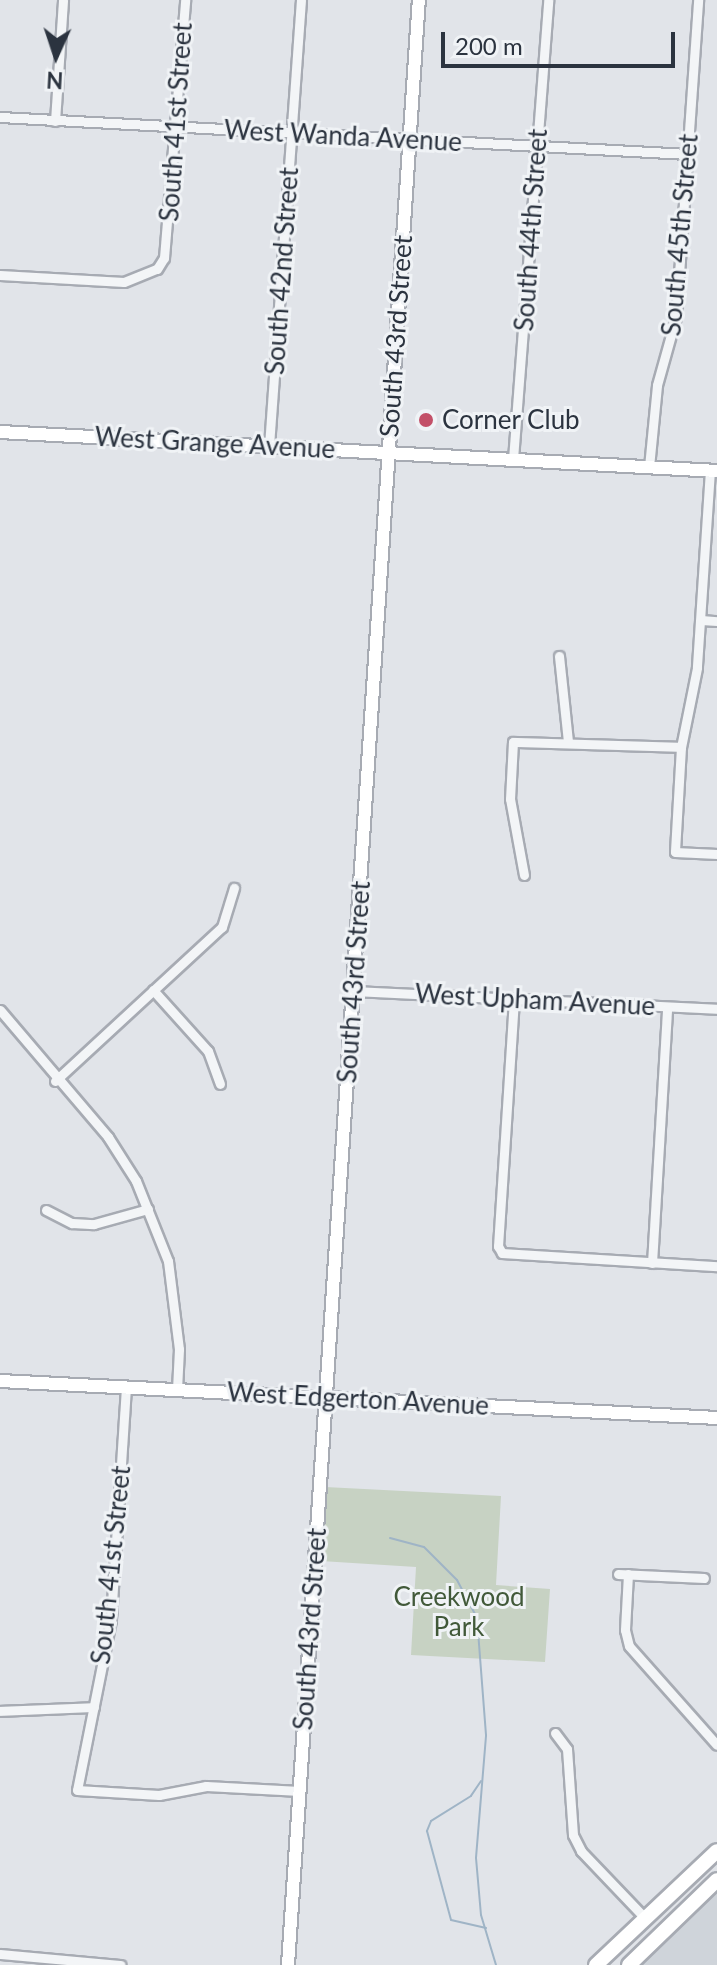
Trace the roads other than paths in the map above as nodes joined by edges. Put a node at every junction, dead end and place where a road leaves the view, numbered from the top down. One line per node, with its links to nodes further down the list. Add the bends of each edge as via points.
1 (63, 0): 8 (street)
2 (185, 0): 9 (street, South 41st Street)
3 (301, 0): 10 (street, South 42nd Street)
4 (419, 0): 11 (street, South 43rd Street)
5 (548, 0): 12 (street, South 44th Street)
6 (698, 0): 13 (street, South 45th Street)
7 (0, 117): 8 (street, West Wanda Avenue)
8 (55, 121): 9 (street, West Wanda Avenue)
9 (176, 127): 10 (street, West Wanda Avenue); 14 (street, South 41st Street, via 168,245 157,269 124,282)
10 (292, 133): 11 (street, West Wanda Avenue); 16 (street, South 42nd Street)
11 (410, 140): 12 (street, West Wanda Avenue); 17 (street, South 43rd Street)
12 (537, 147): 13 (street, West Wanda Avenue); 18 (street, South 44th Street)
13 (687, 154): 19 (street, South 45th Street, via 676,317 657,385)
14 (0, 275)
15 (0, 432): 16 (street, West Grange Avenue)
16 (269, 446): 17 (street, West Grange Avenue)
17 (388, 453): 18 (street, West Grange Avenue); 30 (street, South 43rd Street)
18 (513, 459): 19 (street, West Grange Avenue)
19 (649, 467): 20 (street, West Grange Avenue)
20 (713, 470): 21 (street)
21 (701, 620): 22 (street); 25 (street)
22 (717, 621)
23 (559, 656): 24 (street)
24 (568, 742): 25 (street); 27 (street, via 513,742 510,799)
25 (681, 747): 26 (street, via 675,852)
26 (717, 854)
27 (524, 875)
28 (234, 888): 29 (street, via 222,927)
29 (153, 990): 35 (street); 36 (street, via 208,1051)
30 (353, 991): 31 (street, West Upham Avenue); 44 (street, South 43rd Street)
31 (514, 999): 32 (street, West Upham Avenue); 39 (street, via 498,1246 502,1253)
32 (667, 1007): 33 (street, West Upham Avenue); 39 (street)
33 (717, 1009)
34 (0, 1012): 35 (street)
35 (55, 1081): 37 (street, via 108,1137)
36 (220, 1084)
37 (148, 1209): 38 (street, via 94,1224 72,1223); 43 (street, via 168,1261 176,1310)
38 (46, 1210)
39 (652, 1263): 40 (street)
40 (717, 1266)
41 (0, 1381): 42 (street, West Edgerton Avenue)
42 (126, 1387): 43 (street, West Edgerton Avenue); 47 (street, South 41st Street, via 111,1620)
43 (177, 1390): 44 (street, West Edgerton Avenue)
44 (326, 1398): 45 (street, West Edgerton Avenue); 51 (street, South 43rd Street)
45 (717, 1418)
46 (704, 1578): 50 (street, via 623,1574 625,1630 629,1646)
47 (94, 1707): 48 (street); 51 (street, South 41st Street, via 77,1790 159,1795 206,1786)
48 (0, 1711)
49 (555, 1733): 54 (street, via 567,1749 577,1843)
50 (717, 1745)
51 (300, 1791): 57 (street, South 43rd Street)
52 (717, 1851): 54 (main road)
53 (717, 1880): 59 (main road)
54 (644, 1917): 58 (main road)
55 (0, 1954): 56 (street)
56 (118, 1965)
57 (288, 1965)
58 (596, 1965)
59 (629, 1965)

